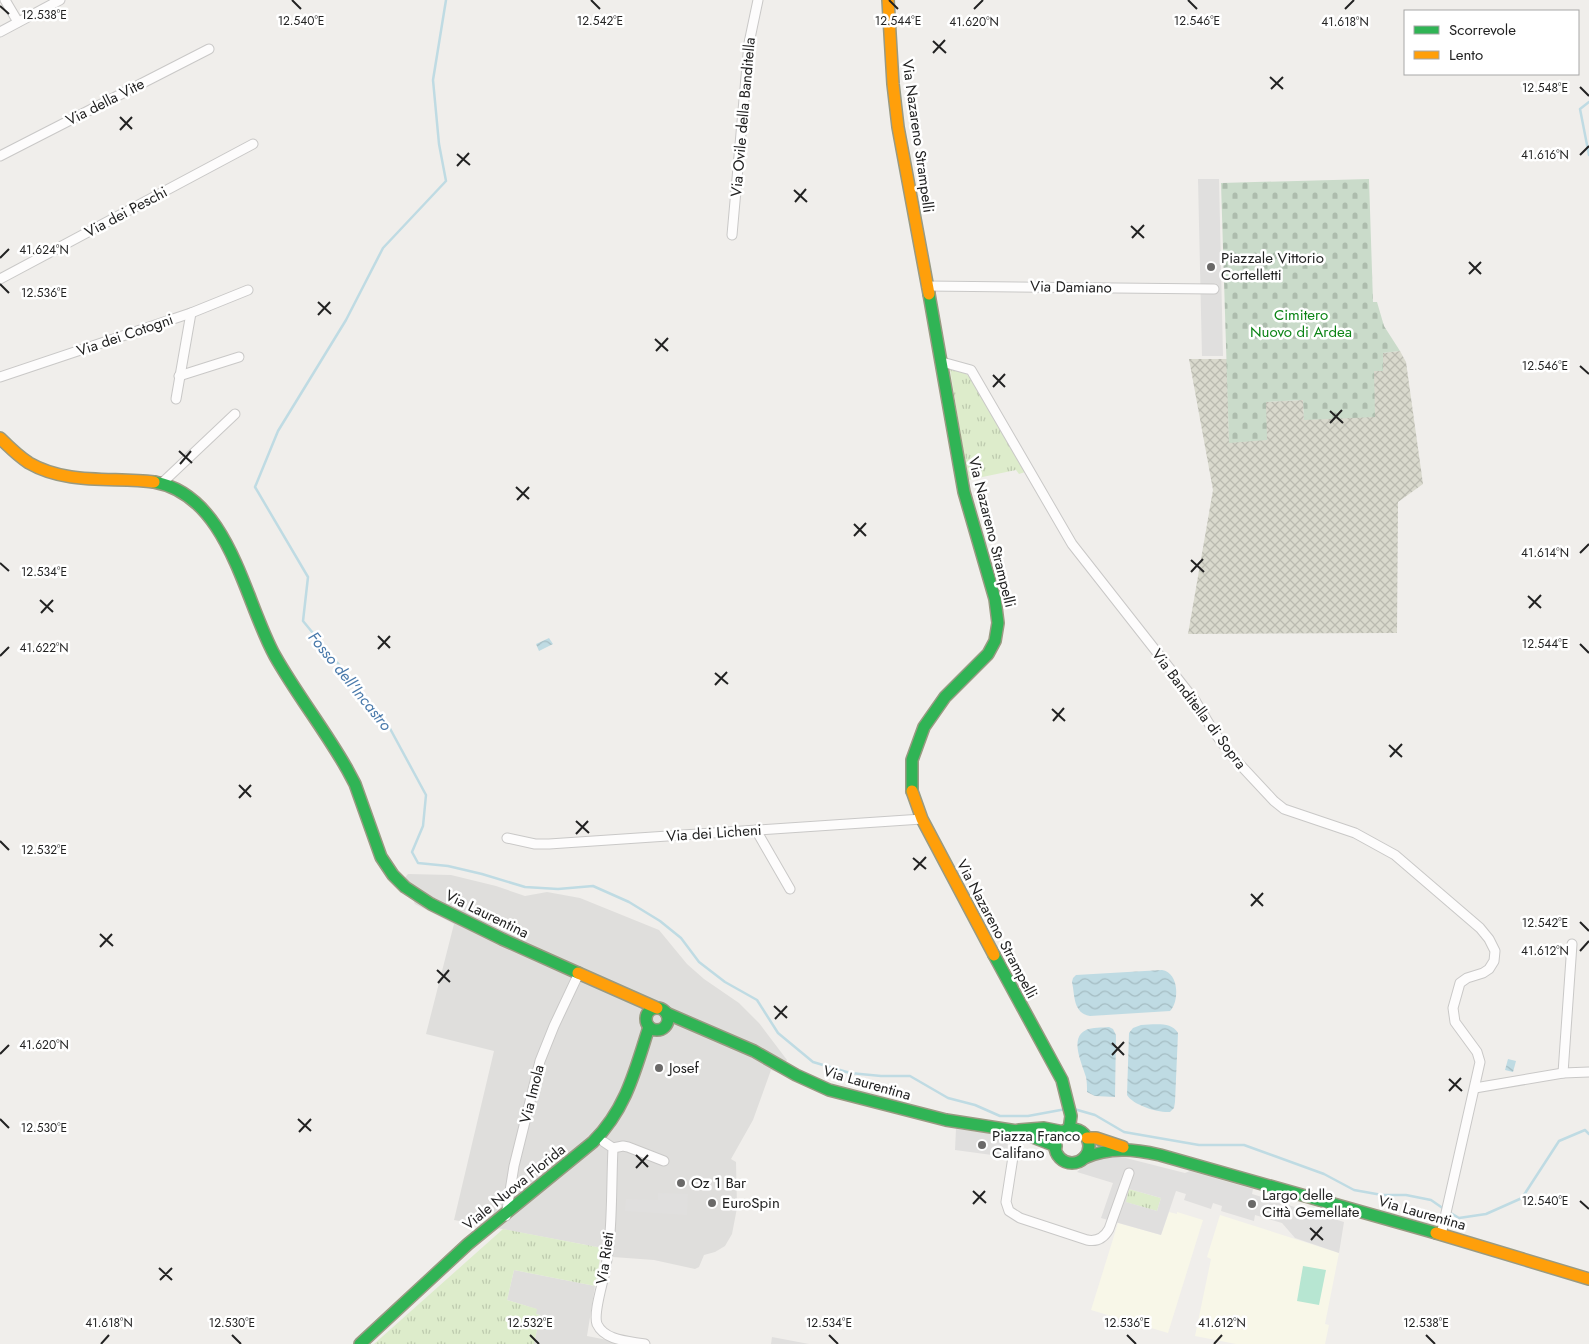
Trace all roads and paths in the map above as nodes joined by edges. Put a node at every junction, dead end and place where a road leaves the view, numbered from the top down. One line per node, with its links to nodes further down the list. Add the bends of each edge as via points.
1 (5, 0): 5 (street)
2 (60, 0): 5 (street)
3 (758, 0): 10 (street, Via Ovile della Banditella, via 749,43)
4 (888, 0): 12 (main road, Via Nazareno Strampelli, via 895,106)
5 (18, 22): 6 (street)
6 (0, 32)
7 (209, 49): 9 (street, Via della Vite)
8 (253, 144): 11 (street, Via dei Peschi)
9 (0, 156)
10 (732, 235)
11 (0, 279)
12 (927, 286): 13 (street, Via Damiano); 17 (main road, Via Nazareno Strampelli)
13 (1214, 289)
14 (248, 290): 15 (street, Via dei Cotogni)
15 (191, 313): 18 (street); 19 (street, Via dei Cotogni)
16 (239, 357): 18 (street)
17 (942, 362): 24 (main road, Via Nazareno Strampelli, via 964,492 995,600 998,628 988,654 945,697 928,719 917,742 911,784); 36 (street, Via Banditella di Sopra, via 971,370 1072,544 1196,702 1222,744 1242,768 1284,809 1355,833 1395,856 1489,939 1495,951 1494,961 1483,973 1460,983 1452,1008 1455,1022 1480,1058)
18 (179, 376): 20 (street)
19 (0, 377)
20 (176, 399)
21 (235, 414): 23 (street)
22 (0, 438): 23 (main road, via 21,459 46,471 85,478)
23 (162, 483): 29 (main road, Via Laurentina, via 178,489 197,503 219,530 271,649 351,776 381,858 400,883 426,901)
24 (922, 819): 25 (street, Via dei Licheni); 38 (main road, Via Nazareno Strampelli, via 1062,1080 1071,1116)
25 (756, 830): 26 (street, Via dei Licheni, via 548,844); 27 (street)
26 (506, 838)
27 (790, 889)
28 (1572, 944): 35 (street)
29 (579, 973): 30 (main road, Via Laurentina); 46 (street, Via Imola, via 540,1061)
30 (594, 980): 31 (main road, Via Laurentina); 33 (main road, Via Laurentina, via 634,1005)
31 (662, 1010): 32 (main road, Via Laurentina); 33 (main road, via 667,1022); 33 (main road, via 650,1010)
32 (691, 1024): 33 (main road, Via Laurentina); 37 (main road, Via Laurentina, via 754,1051 829,1090 946,1120)
33 (654, 1026): 40 (main road, Viale Nuova Florida, via 631,1106); 46 (main road, Viale Nuova Florida, via 626,1098 611,1124)
34 (1589, 1072): 35 (street)
35 (1563, 1073): 36 (street)
36 (1475, 1088): 47 (street, Via Banditella di Sopra)
37 (1016, 1131): 38 (main road, Via Laurentina, via 1044,1128); 41 (main road, Via Laurentina); 45 (street, via 1006,1202 1009,1211 1020,1218 1087,1240 1099,1240 1109,1229)
38 (1067, 1131): 39 (main road, via 1080,1131); 41 (main road, via 1060,1136)
39 (1087, 1138): 42 (main road, Via Laurentina); 43 (main road, via 1089,1148)
40 (608, 1145): 44 (street, via 628,1147); 46 (main road, Viale Nuova Florida); 51 (street, Via Rieti, via 609,1245 596,1321 613,1338)
41 (1056, 1146): 43 (main road, via 1059,1157 1068,1163 1080,1162)
42 (1130, 1150): 43 (main road, Via Laurentina, via 1100,1151); 47 (main road, Via Laurentina)
43 (1084, 1158)
44 (664, 1161)
45 (1129, 1173)
46 (505, 1217): 49 (main road, Viale Nuova Florida, via 453,1257); 50 (main road, Viale Nuova Florida)
47 (1441, 1234): 48 (main road, Via Laurentina)
48 (1589, 1279)
49 (360, 1344)
50 (369, 1344)
51 (645, 1344)

